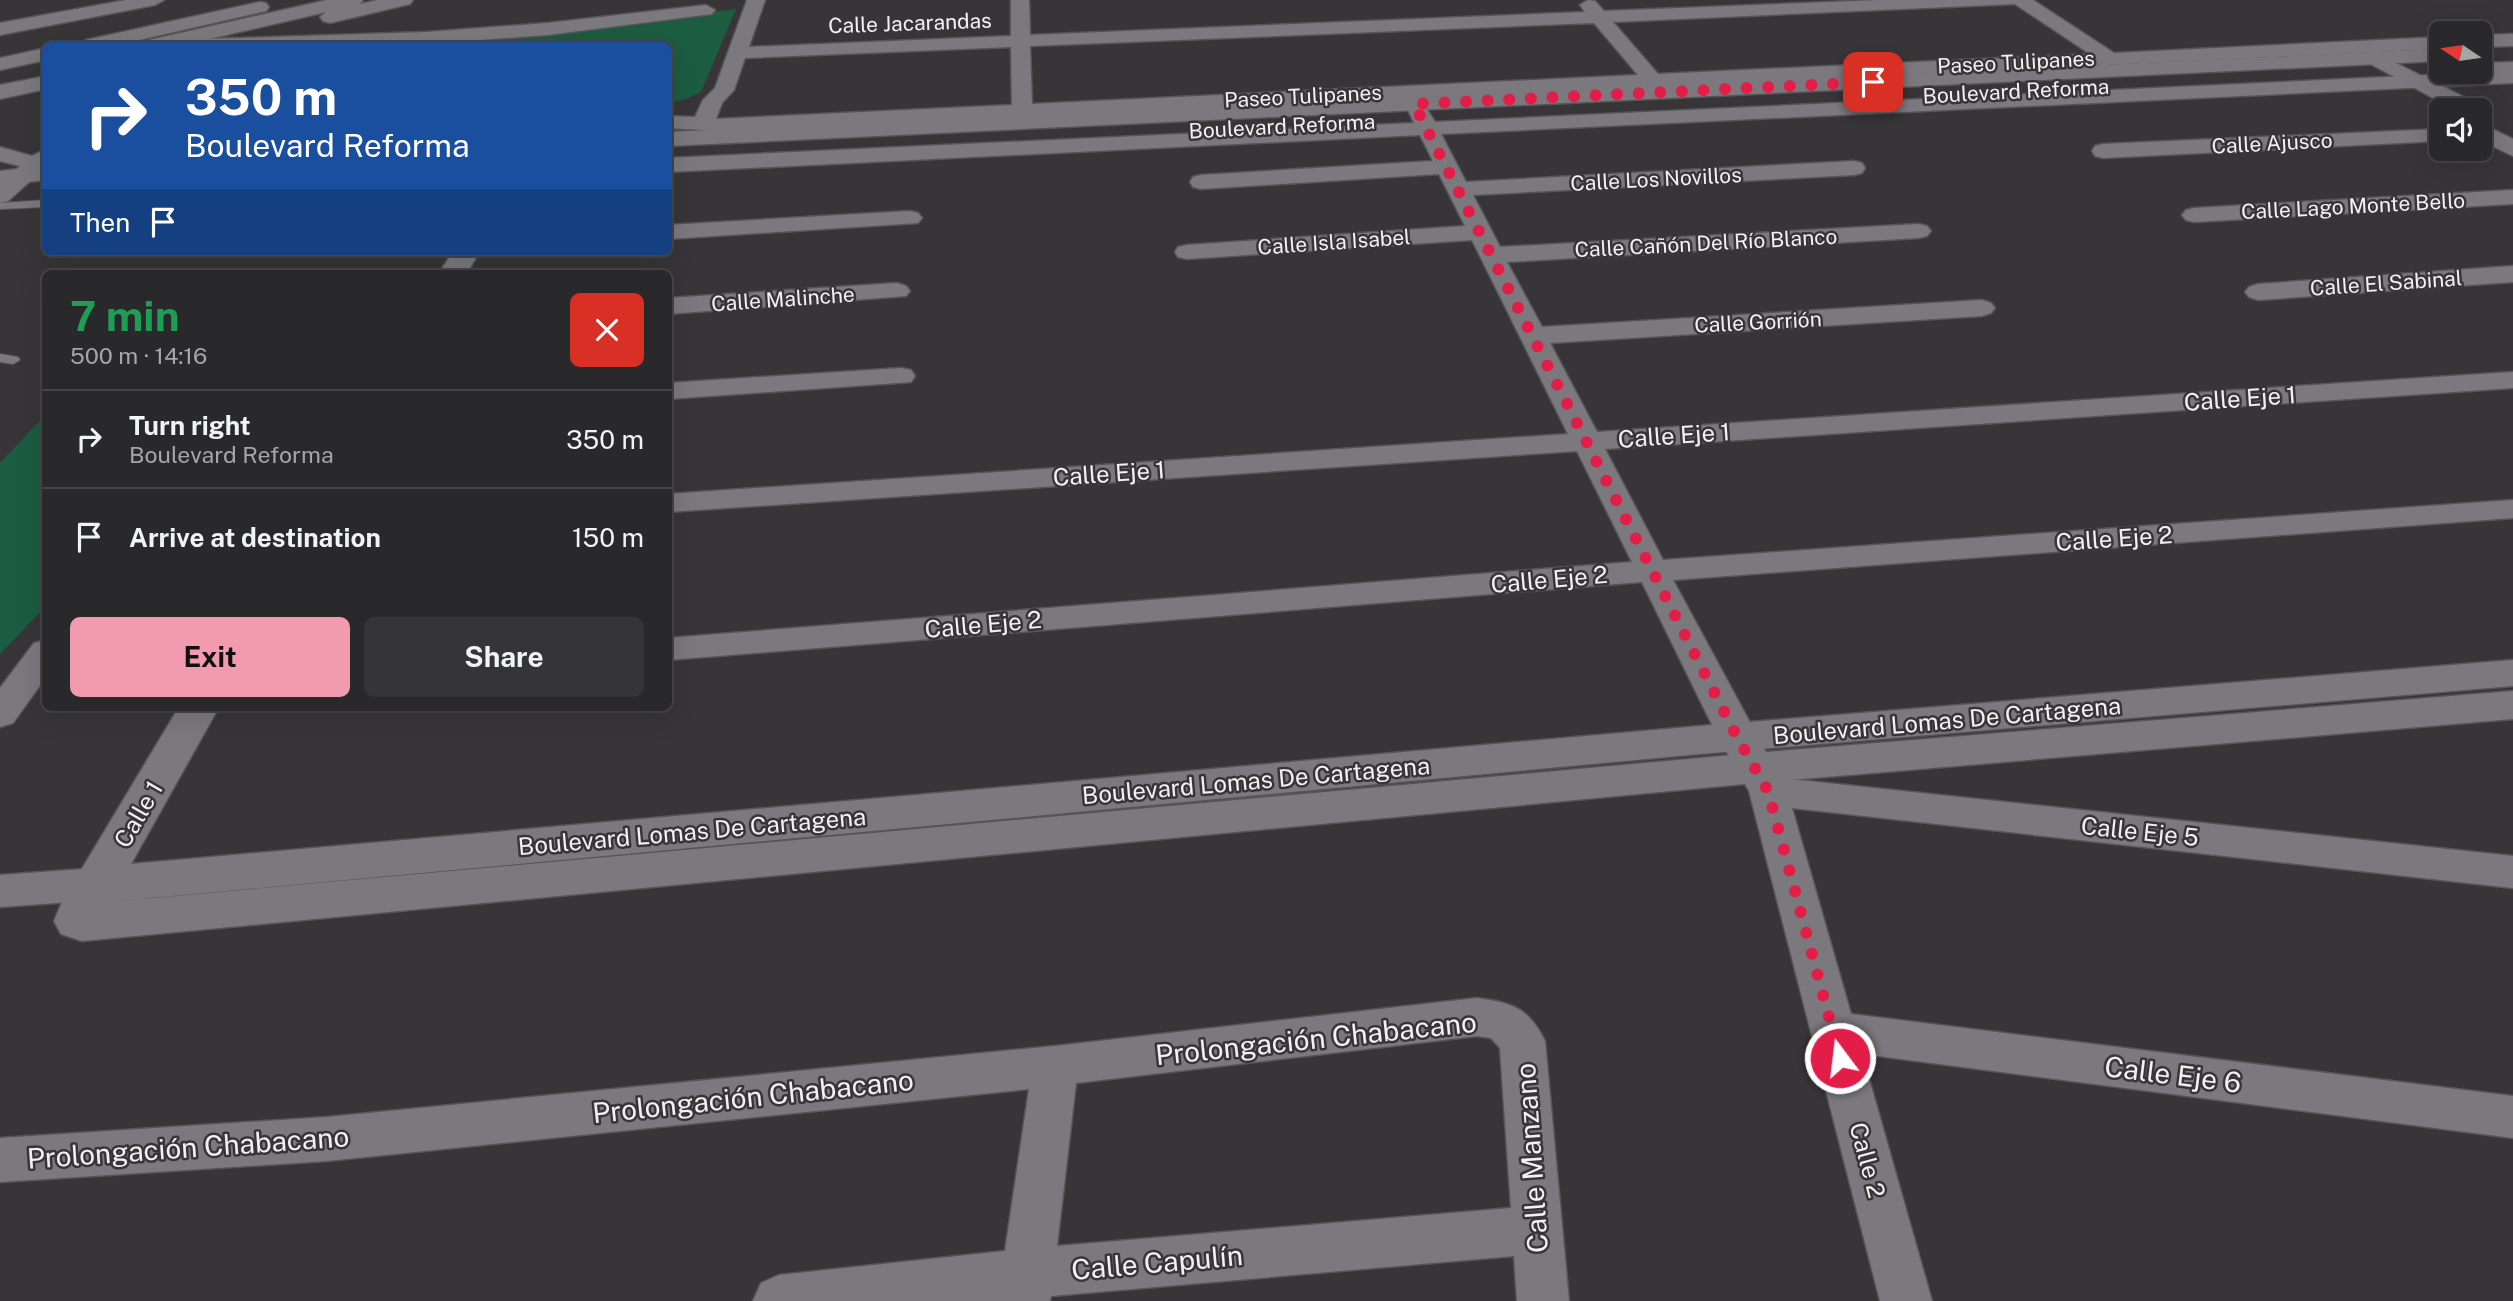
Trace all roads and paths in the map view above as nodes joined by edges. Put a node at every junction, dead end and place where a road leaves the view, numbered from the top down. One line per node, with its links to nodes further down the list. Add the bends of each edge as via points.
1 (155, 0): 14 (street)
2 (353, 0): 13 (main road)
3 (403, 0): 21 (main road)
4 (777, 0): 9 (street)
5 (1020, 0): 16 (street)
6 (1584, 0): 12 (street)
7 (2008, 0): 12 (street, Calle Jacarandas)
8 (2021, 0): 30 (street)
9 (756, 1): 27 (street)
10 (265, 3): 13 (street); 18 (street)
11 (706, 10): 22 (street, via 548,29)
12 (1599, 17): 16 (street, Calle Jacarandas); 40 (street)
13 (231, 27): 19 (main road); 20 (street)
14 (0, 29)
15 (2513, 40): 17 (street)
16 (1022, 41): 27 (street, Calle Jacarandas); 47 (street)
17 (2492, 41)
18 (103, 42)
19 (166, 42)
20 (210, 42)
21 (222, 42)
22 (313, 42)
23 (2124, 42): 29 (street)
24 (2429, 44): 29 (street, Paseo Tulipanes)
25 (2513, 51): 26 (main road)
26 (2492, 52)
27 (737, 53): 44 (street, via 724,90)
28 (42, 55): 32 (street)
29 (2147, 56): 30 (street, Paseo Tulipanes)
30 (2109, 58): 40 (street, Paseo Tulipanes)
31 (2429, 59): 36 (main road, Boulevard Reforma)
32 (0, 65)
33 (2513, 68): 35 (main road)
34 (42, 69): 38 (main road)
35 (2492, 69)
36 (2387, 71): 37 (main road, Boulevard Reforma); 39 (street); 43 (main road); 45 (main road); 48 (main road, Boulevard Reforma); 48 (main road, Boulevard Reforma)
37 (2429, 71)
38 (0, 78)
39 (2513, 78)
40 (1652, 79): 47 (street, Paseo Tulipanes)
41 (42, 83): 42 (main road)
42 (0, 92)
43 (2446, 98)
44 (713, 100): 46 (street); 50 (street)
45 (2429, 100)
46 (672, 107)
47 (1021, 109): 50 (street, Paseo Tulipanes)
48 (1422, 117): 55 (main road, Boulevard Reforma); 59 (main road, Boulevard Reforma); 60 (street); 63 (street, Calle 2)
49 (672, 122): 50 (street, Paseo Tulipanes)
50 (704, 124)
51 (2492, 129): 52 (main road)
52 (2513, 132)
53 (2492, 135): 56 (main road)
54 (2429, 136): 57 (street, Calle Ajusco)
55 (672, 139)
56 (2513, 149)
57 (2103, 151)
58 (0, 154): 62 (street)
59 (672, 156)
60 (672, 165)
61 (1854, 168): 63 (street, Calle Los Novillos)
62 (29, 169): 66 (street)
63 (1454, 178): 64 (street); 74 (street, Calle 2)
64 (1201, 182)
65 (42, 191): 66 (main road)
66 (0, 196)
67 (2513, 197): 70 (street, Calle Lago Monte Bello)
68 (42, 203): 69 (lane)
69 (0, 206)
70 (2194, 215)
71 (910, 218): 73 (street)
72 (1919, 231): 74 (street, Calle Cañón Del Río Blanco)
73 (672, 232)
74 (1487, 244): 75 (street, Calle Isla Isabel); 81 (street, Calle 2)
75 (1187, 252)
76 (2513, 274): 78 (street, Calle El Sabinal)
77 (897, 291): 79 (street, Calle Malinche)
78 (2258, 292)
79 (672, 306)
80 (1982, 308): 81 (street, Calle Gorrión)
81 (1533, 336): 85 (street, Calle 2)
82 (901, 376): 84 (street)
83 (2513, 380): 85 (street, Calle Eje 1)
84 (672, 391)
85 (1587, 440): 86 (street, Calle Eje 1); 88 (street, Calle 2)
86 (672, 503)
87 (2513, 509): 88 (street, Calle Eje 2)
88 (1652, 570): 89 (street, Calle Eje 2); 95 (street, Calle 2)
89 (672, 649)
90 (42, 656): 94 (street)
91 (2513, 673): 95 (main road, Boulevard Lomas De Cartagena)
92 (2513, 705): 95 (main road, Boulevard Lomas De Cartagena)
93 (197, 711): 98 (main road, Calle 1)
94 (0, 714)
95 (1753, 765): 96 (street, Calle Eje 5); 98 (main road, Boulevard Lomas De Cartagena, via 889,831 82,923); 100 (street, Calle 2)
96 (2513, 872)
97 (0, 891): 98 (street, Boulevard Lomas De Cartagena)
98 (88, 903)
99 (1504, 1021): 101 (street, Prolongación Chabacano, via 1476,1017); 104 (street, Calle Manzano, via 1522,1041)
100 (1833, 1031): 102 (street, Calle Eje 6); 108 (street, Calle 2)
101 (1055, 1066): 103 (street, Prolongación Chabacano, via 327,1139); 105 (street)
102 (2513, 1117)
103 (0, 1160)
104 (1535, 1230): 105 (street, Calle Capulín); 107 (street, Calle Manzano)
105 (1026, 1287): 106 (street, Calle Capulín)
106 (779, 1301)
107 (1543, 1301)
108 (1906, 1301)

